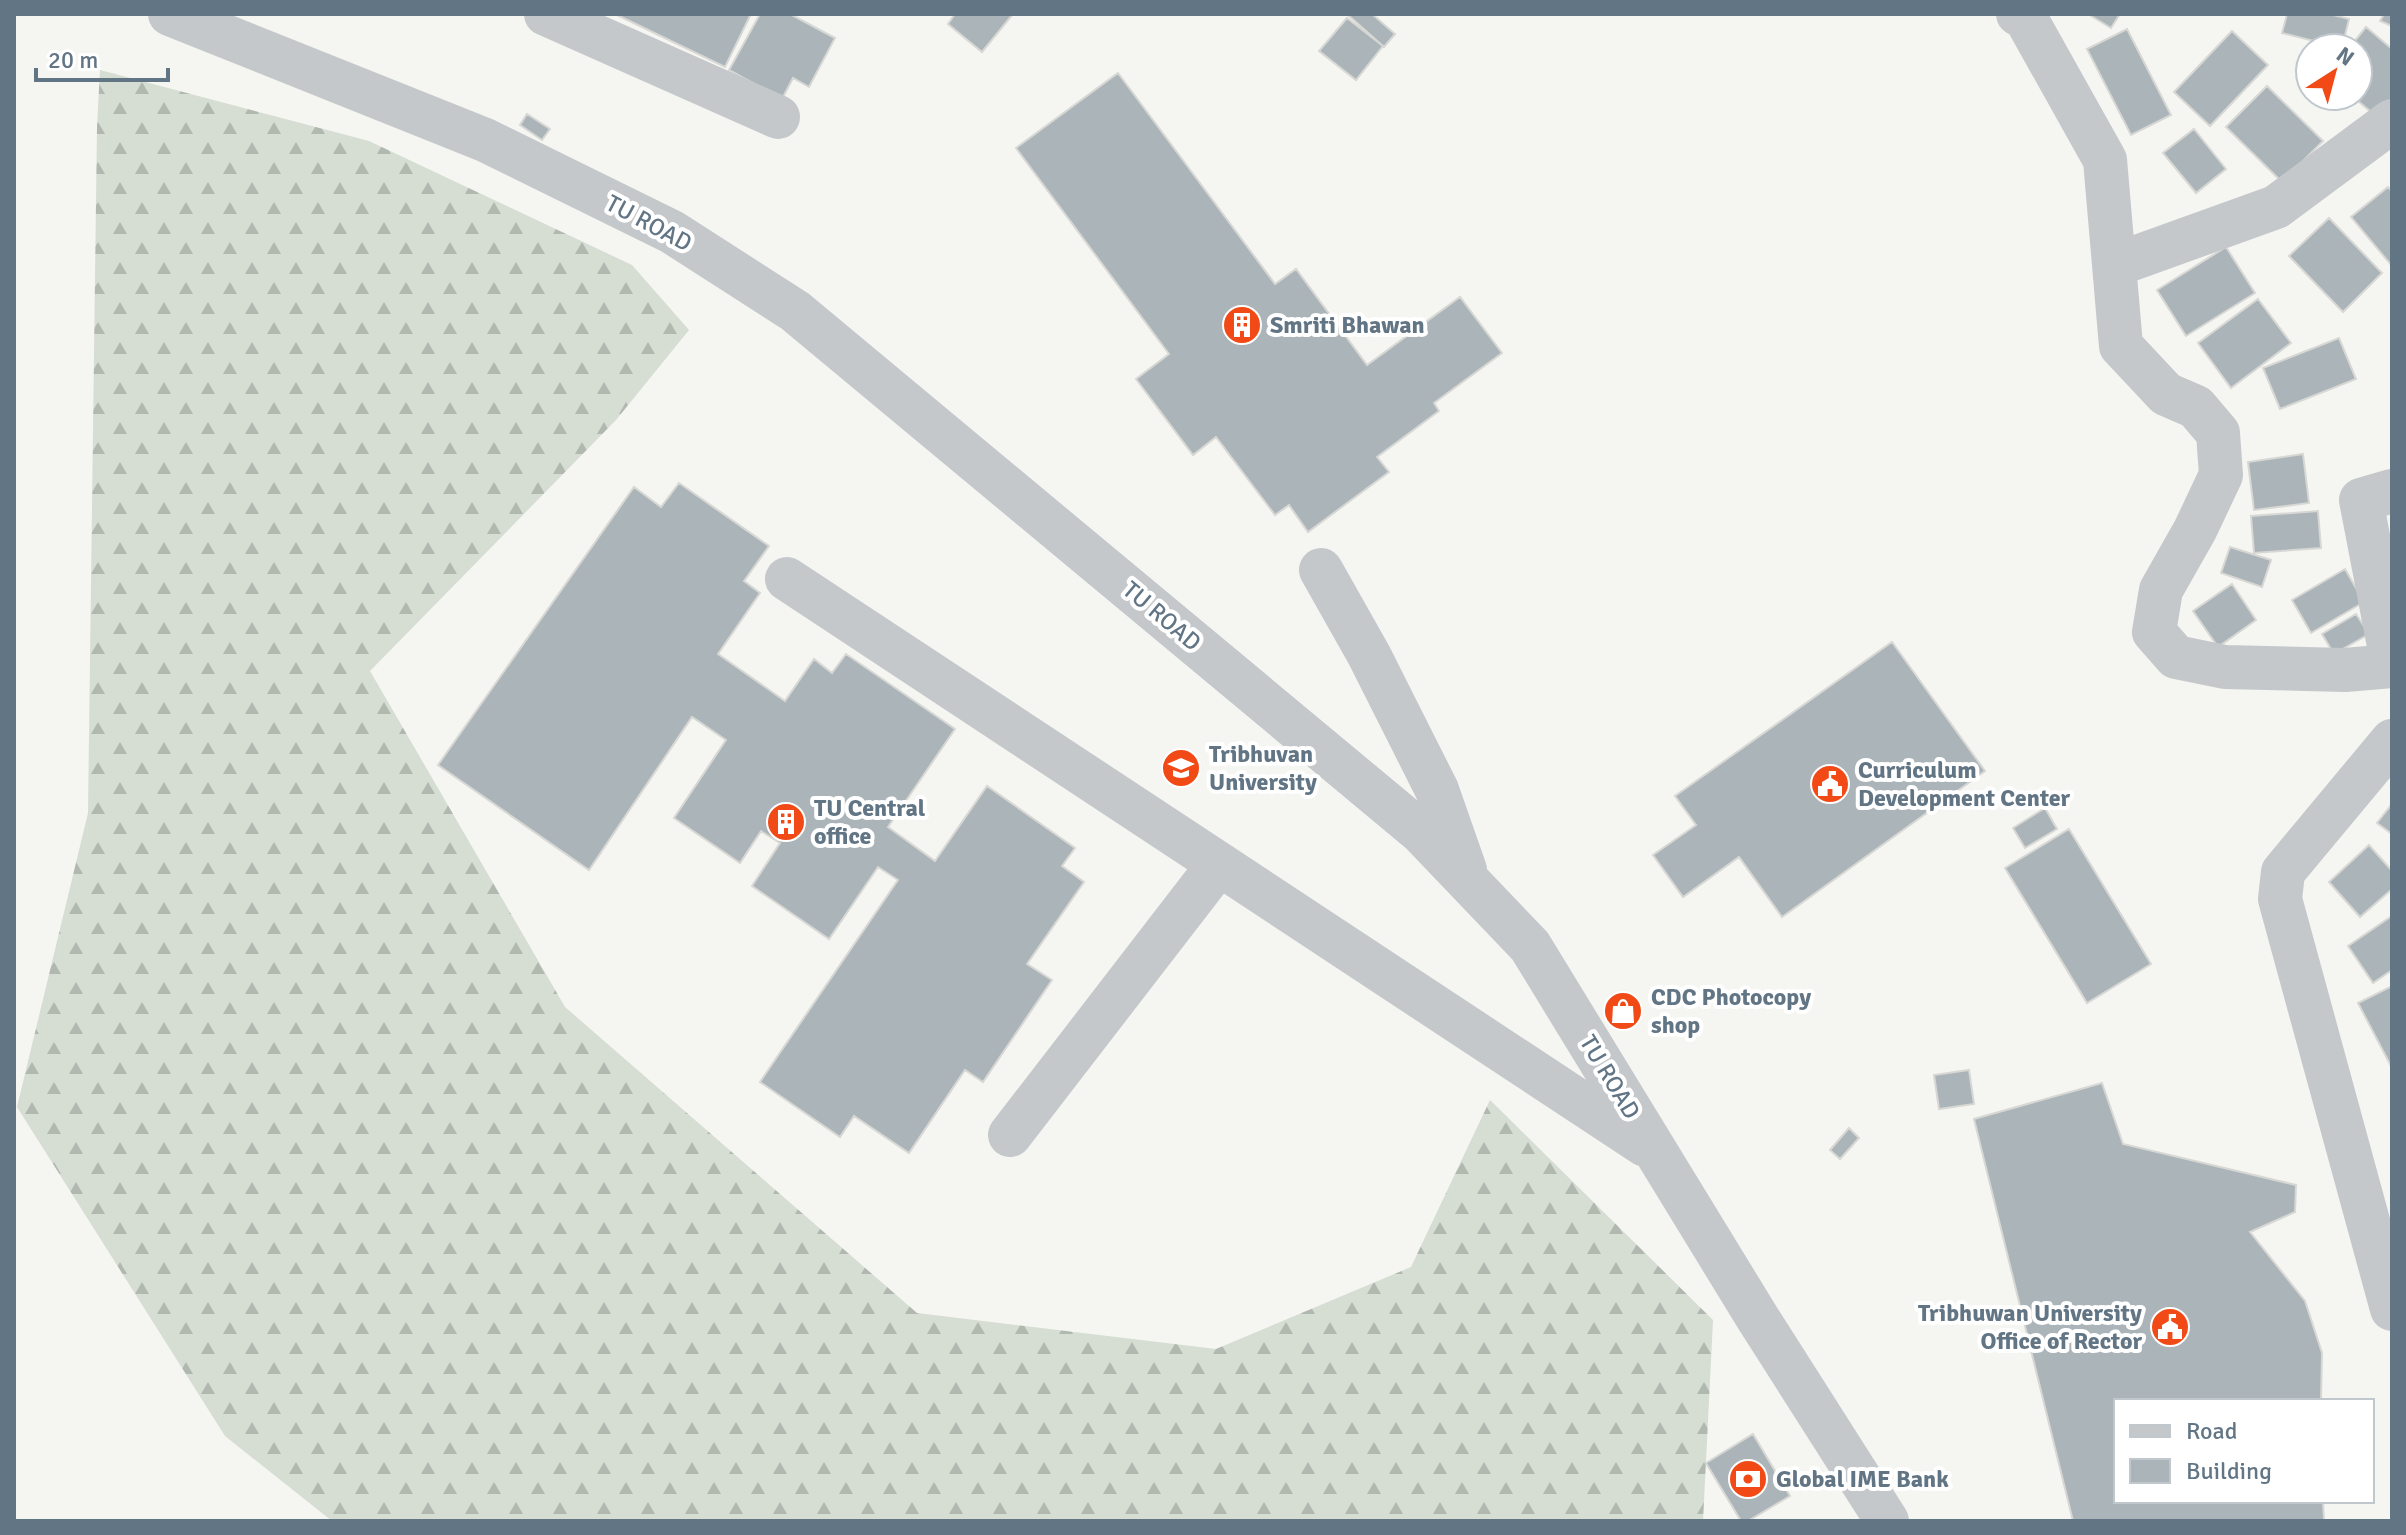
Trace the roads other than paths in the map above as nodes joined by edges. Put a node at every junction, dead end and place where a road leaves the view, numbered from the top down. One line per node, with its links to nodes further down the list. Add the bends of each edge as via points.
1 (546, 14): 4 (street)
2 (2024, 15): 6 (street, via 2105,160)
3 (189, 17): 13 (street, TU ROAD, via 485,140 672,232 795,311 1421,832)
4 (778, 117)
5 (2392, 121): 6 (street, via 2276,207)
6 (2115, 265): 10 (street, via 2121,346 2166,394 2196,407 2218,433 2221,475 2161,590 2154,632 2176,657 2225,667 2345,670)
7 (2392, 491): 10 (street, via 2361,500)
8 (1321, 570): 13 (street, via 1437,790)
9 (787, 579): 12 (street)
10 (2392, 664)
11 (2392, 741): 16 (street, via 2283,872 2280,899)
12 (1219, 864): 14 (street); 15 (street)
13 (1469, 884): 15 (street, TU ROAD, via 1530,946)
14 (1010, 1135)
15 (1654, 1150): 17 (street, TU ROAD)
16 (2392, 1309)
17 (1887, 1521)

